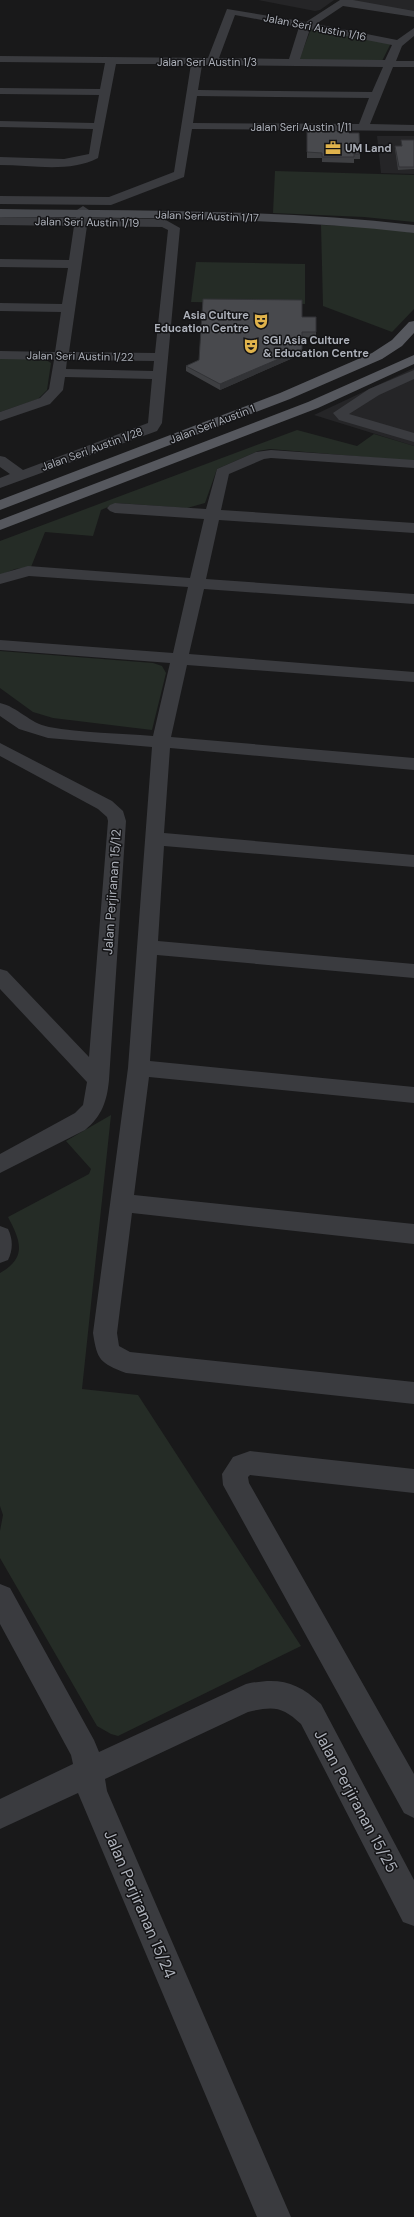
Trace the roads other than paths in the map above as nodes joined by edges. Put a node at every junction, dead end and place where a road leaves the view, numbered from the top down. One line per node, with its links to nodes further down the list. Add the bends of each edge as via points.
1 (379, 0): 2 (street)
2 (414, 6)
3 (414, 14): 4 (street, via 344,2)
4 (308, 26): 6 (street, Jalan Seri Austin 1/16); 10 (street, Jalan Seri Austin 1/16, via 232,11); 11 (street, via 303,29)
5 (414, 31): 6 (street)
6 (400, 43): 12 (street)
7 (0, 59): 8 (street, Jalan Seri Austin 1/3)
8 (111, 60): 9 (street, Jalan Seri Austin 1/3); 15 (street)
9 (197, 62): 10 (street, Jalan Seri Austin 1/3); 16 (street)
10 (212, 62): 11 (street, Jalan Seri Austin 1/3)
11 (294, 62): 12 (street, Jalan Seri Austin 1/3)
12 (388, 63): 13 (street, Jalan Seri Austin 1/3); 17 (street)
13 (414, 64)
14 (0, 90): 15 (street)
15 (106, 92): 19 (street)
16 (192, 93): 17 (street); 20 (street)
17 (376, 95): 21 (street)
18 (0, 124): 19 (street)
19 (100, 126): 23 (street, via 94,156 91,159 76,162)
20 (187, 126): 21 (street, Jalan Seri Austin 1/11); 24 (street, via 180,174 120,199)
21 (363, 127): 22 (street, Jalan Seri Austin 1/11)
22 (414, 128)
23 (0, 160)
24 (0, 200)
25 (0, 209): 27 (street, Jalan Seri Austin 1/17)
26 (0, 213): 27 (street, Jalan Seri Austin 1/17)
27 (85, 217): 28 (street, Jalan Seri Austin 1/19, via 66,222); 29 (street, Jalan Seri Austin 1/17, via 206,212 361,220); 30 (street, Jalan Seri Austin 1/19, via 164,223); 31 (street, Jalan Seri Austin 1/17, via 202,215 363,223); 33 (street)
28 (0, 221)
29 (414, 226)
30 (174, 228): 39 (street, Jalan Seri Austin 1/28)
31 (414, 229)
32 (0, 263): 33 (street)
33 (75, 264): 35 (street)
34 (0, 307): 35 (street)
35 (68, 308): 38 (street)
36 (414, 325): 50 (main road, Jalan Seri Austin 1, via 398,343 370,359 285,396)
37 (0, 355): 38 (street, Jalan Seri Austin 1/22)
38 (61, 356): 39 (street, Jalan Seri Austin 1/22); 41 (street)
39 (161, 357): 43 (street, Jalan Seri Austin 1/28)
40 (414, 359): 53 (main road, Jalan Seri Austin 1, via 313,404)
41 (58, 373): 43 (street); 44 (street, via 56,390 45,401)
42 (414, 374): 45 (street, via 374,392 340,413 344,417)
43 (158, 375): 48 (street, Jalan Seri Austin 1/28, via 155,423 152,428)
44 (0, 417)
45 (414, 438)
46 (0, 460): 48 (street)
47 (414, 464): 52 (street, via 261,455 222,472)
48 (20, 475): 49 (street, Jalan Seri Austin 1/28)
49 (0, 482)
50 (0, 505)
51 (115, 508): 52 (street)
52 (212, 514): 54 (street); 56 (street)
53 (0, 525)
54 (414, 528)
55 (0, 579): 56 (street, via 28,571)
56 (196, 583): 57 (street); 59 (street)
57 (414, 599)
58 (0, 645): 59 (street)
59 (179, 660): 60 (street); 62 (street)
60 (414, 677)
61 (0, 708): 62 (street, via 25,725 48,732)
62 (161, 742): 64 (street); 65 (street)
63 (0, 749): 71 (street, Jalan Perjiranan 15/12, via 105,805 116,815)
64 (414, 764)
65 (155, 839): 66 (street); 67 (street)
66 (414, 861)
67 (148, 947): 68 (street); 70 (street)
68 (414, 971)
69 (0, 976): 71 (street)
70 (139, 1068): 72 (street); 74 (street)
71 (98, 1080): 73 (street, via 94,1108 88,1116)
72 (414, 1095)
73 (0, 1164)
74 (122, 1203): 75 (street); 78 (street, via 105,1333 108,1352 126,1362)
75 (414, 1234)
76 (0, 1236): 77 (street)
77 (0, 1253)
78 (414, 1393)
79 (414, 1481): 82 (street, via 250,1463 242,1465 235,1474 236,1485)
80 (0, 1596): 81 (street, Jalan Perjiranan 15/24, via 84,1750)
81 (90, 1771): 83 (street); 84 (street, Jalan Perjiranan 15/25, via 246,1698 266,1693 291,1697 312,1714); 85 (street, Jalan Perjiranan 15/24, via 92,1792)
82 (414, 1802)
83 (0, 1814)
84 (414, 1911)
85 (274, 2217)

